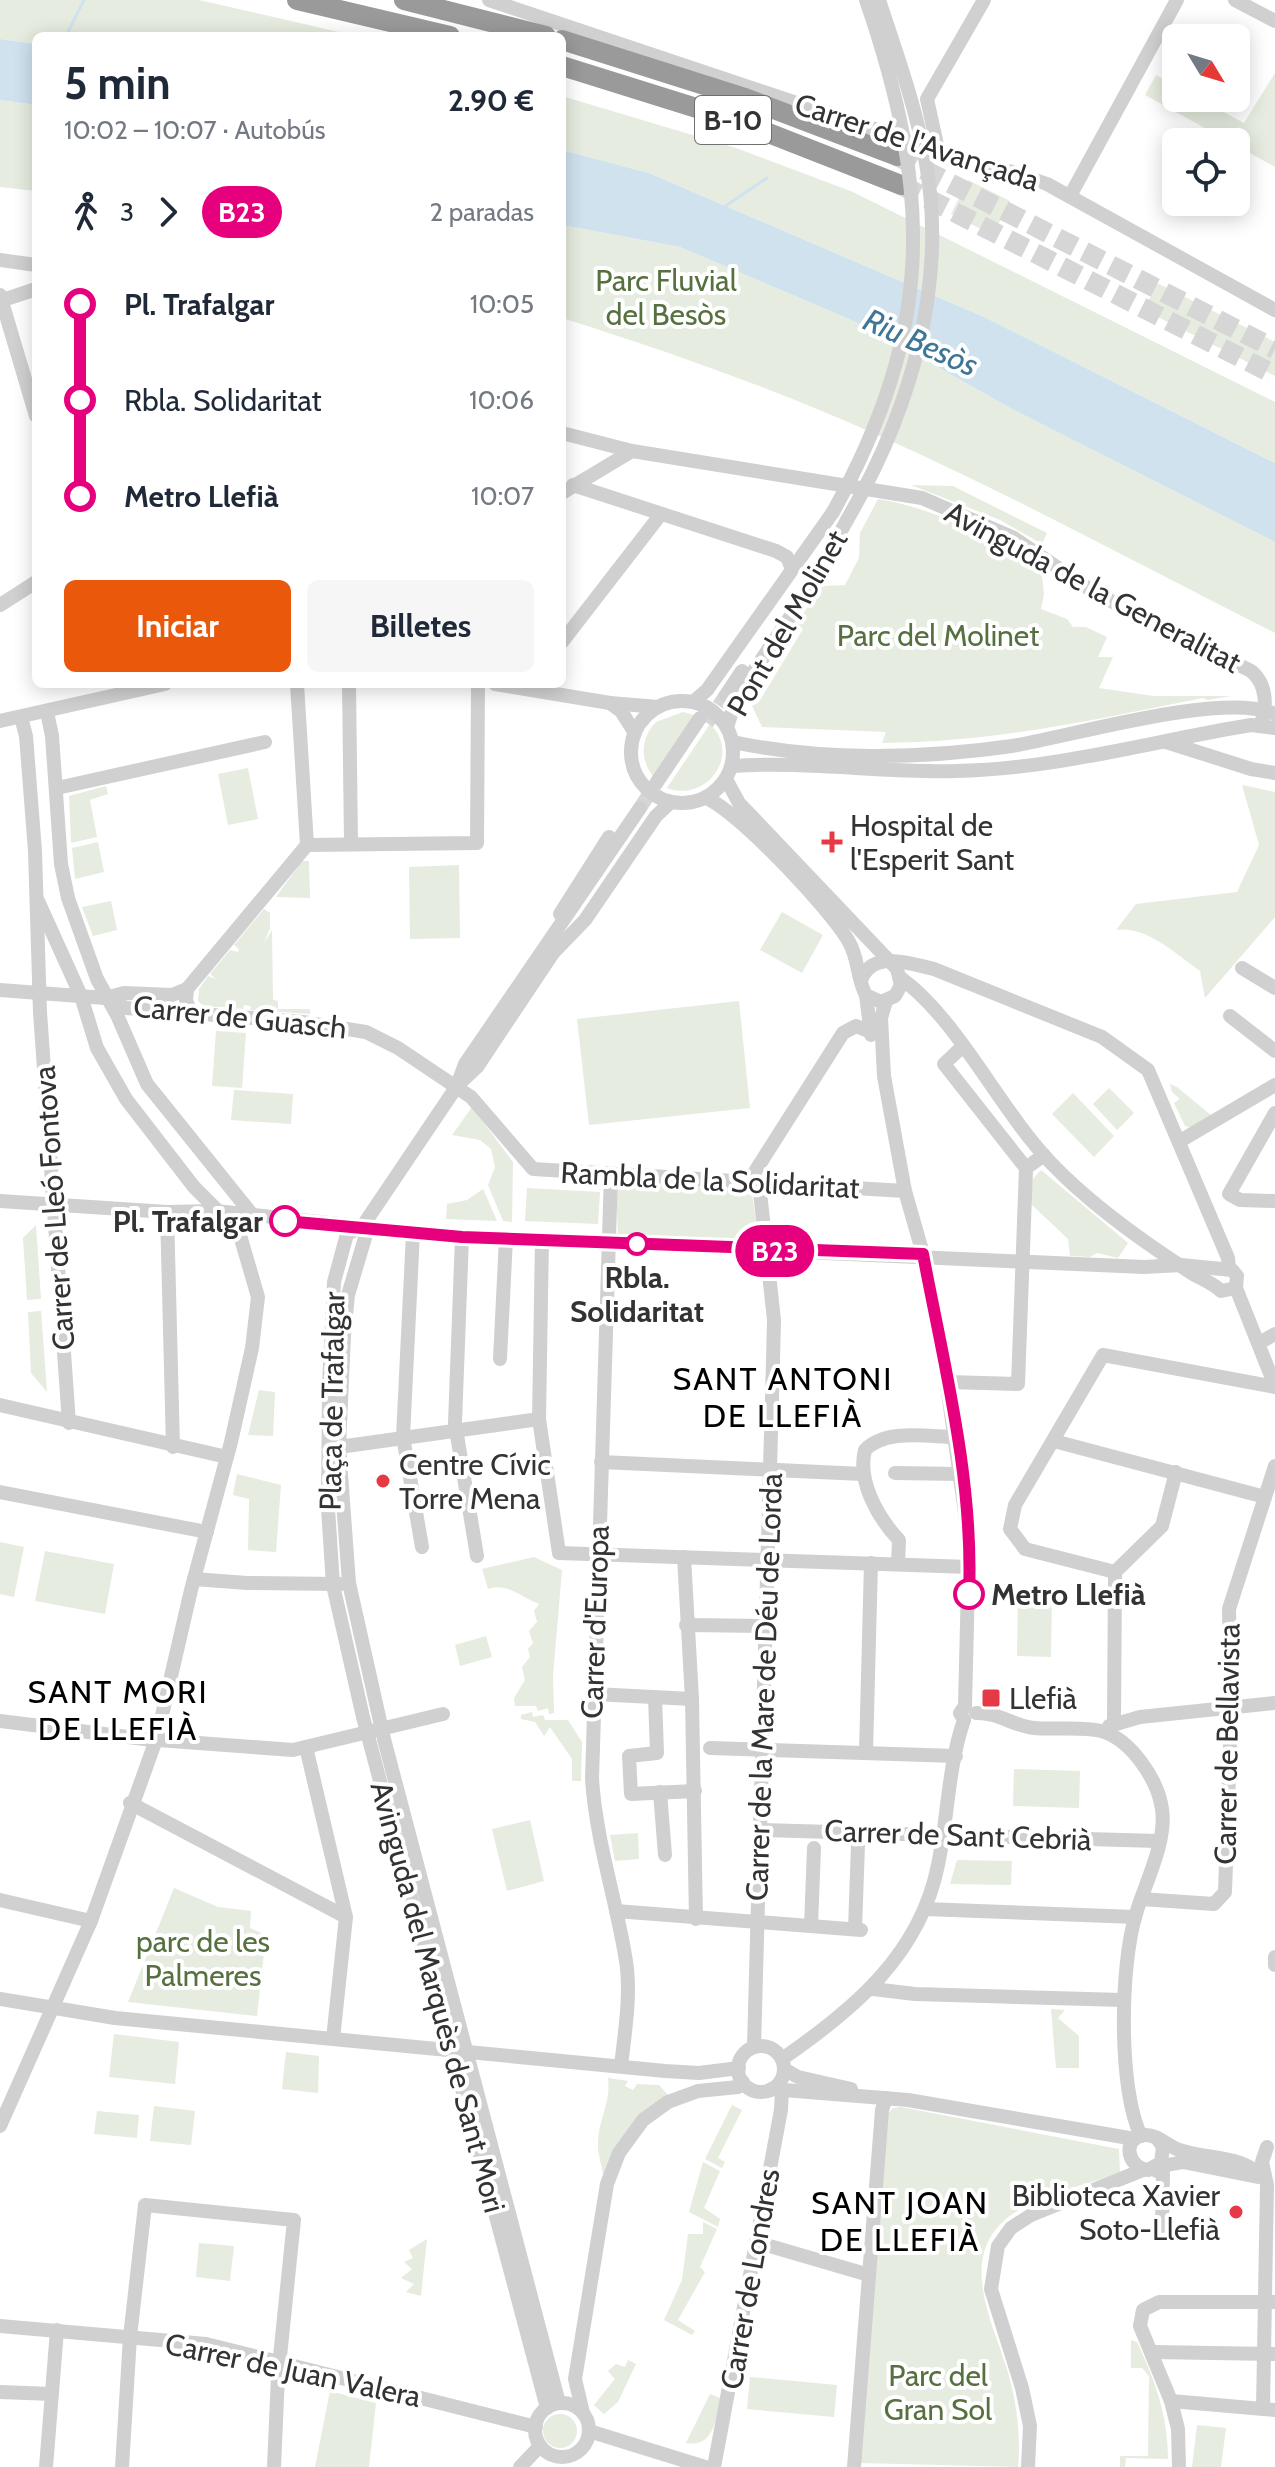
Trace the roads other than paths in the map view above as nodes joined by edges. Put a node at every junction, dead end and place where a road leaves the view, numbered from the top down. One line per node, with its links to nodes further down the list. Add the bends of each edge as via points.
1 (297, 0): 10 (highway)
2 (404, 0): 11 (highway)
3 (489, 0): 14 (street, Carrer de l'Avançada)
4 (866, 0): 30 (street, Pont del Molinet, bridge, via 905,140 913,196 913,282 881,416)
5 (879, 0): 32 (street, Pont del Molinet, bridge, via 926,159 931,250 910,379 881,457)
6 (984, 0): 14 (street, via 927,99)
7 (1177, 0): 17 (street)
8 (1235, 0): 9 (street)
9 (1275, 21)
10 (433, 32)
11 (530, 32)
12 (566, 41): 15 (highway, B-10, via 745,98)
13 (566, 67): 16 (highway, B-10, via 738,121)
14 (939, 154): 17 (street, Carrer de l'Avançada, via 1013,172)
15 (897, 156)
16 (901, 185)
17 (1070, 196): 22 (street, Carrer de l'Avançada)
18 (0, 260): 19 (street)
19 (32, 264)
20 (32, 290): 21 (street)
21 (1, 299): 23 (street)
22 (1275, 310)
23 (32, 403)
24 (566, 434): 25 (street, Avinguda de la Generalitat)
25 (591, 439): 26 (street, Avinguda de la Generalitat); 27 (street, via 599,449)
26 (632, 451): 27 (street); 46 (street, Avinguda de la Generalitat, via 902,493 961,512 1014,538 1095,593 1251,671 1259,677)
27 (596, 471): 28 (street); 29 (street)
28 (568, 489): 29 (street)
29 (590, 491): 31 (street)
30 (833, 512): 32 (street, Pont del Molinet, via 723,693); 33 (street, Pont del Molinet)
31 (661, 514): 33 (street, via 776,551 787,557); 36 (street)
32 (847, 520): 50 (street, Pont del Molinet, via 811,586 737,696)
33 (792, 569): 42 (street, Pont del Molinet, via 707,690)
34 (32, 585): 35 (street)
35 (0, 605)
36 (566, 637)
37 (297, 688): 65 (street)
38 (349, 688): 64 (street)
39 (478, 688): 64 (street, via 477,843)
40 (538, 688): 43 (street)
41 (110, 690): 45 (street)
42 (693, 702): 44 (street); 50 (street, via 707,707)
43 (610, 703): 44 (street); 52 (street)
44 (658, 707): 52 (street)
45 (47, 712): 47 (street); 60 (street)
46 (1270, 712): 51 (street); 55 (street, via 1196,711 1011,746 919,754 766,749)
47 (21, 717): 48 (street); 66 (street, Carrer de Lleó Fontova)
48 (0, 721)
49 (704, 721): 59 (street)
50 (727, 727): 55 (street)
51 (1267, 727): 53 (street)
52 (635, 733): 58 (street, via 631,749)
53 (1162, 741): 56 (street, via 1028,766 967,771 765,764); 57 (street)
54 (265, 742): 60 (street)
55 (733, 742): 56 (street)
56 (729, 772): 61 (street); 67 (street, via 739,803)
57 (1275, 773)
58 (640, 782): 62 (street); 69 (street, via 637,796 571,892)
59 (661, 784)
60 (57, 788): 80 (street, via 68,898)
61 (706, 798): 62 (street); 68 (street, via 730,812 837,925)
62 (671, 802): 69 (street, via 585,920)
63 (643, 810): 69 (street)
64 (351, 843): 65 (street)
65 (307, 845): 75 (street)
66 (38, 901): 77 (street, Carrer de Lleó Fontova); 79 (street)
67 (857, 925): 68 (street); 70 (street)
68 (852, 948): 72 (street)
69 (550, 950): 90 (street, via 477,1067)
70 (888, 962): 72 (street, via 872,964); 73 (street); 92 (street, via 934,969 1102,1037 1148,1070)
71 (1242, 968): 74 (street)
72 (862, 978): 78 (street)
73 (902, 979): 81 (street); 84 (street)
74 (1275, 988)
75 (187, 989): 80 (street, Carrer de Guasch, via 172,995 124,993); 82 (street)
76 (0, 990): 77 (street, Carrer de Guasch)
77 (39, 994): 79 (street, Carrer de Guasch); 100 (street, Carrer de Lleó Fontova)
78 (866, 995): 81 (street, via 876,1001); 85 (street)
79 (81, 996): 80 (street, Carrer de Guasch); 101 (street, via 97,1048 126,1099)
80 (105, 998): 82 (street, Carrer de Guasch, via 126,1008); 103 (street, via 147,1084)
81 (891, 999): 84 (street, via 908,996); 88 (street, via 881,1018)
82 (191, 1012): 90 (street, Carrer de Guasch, via 366,1032)
83 (1230, 1016): 87 (street)
84 (942, 1020): 86 (street)
85 (871, 1032): 88 (street, via 878,1070); 96 (street, via 853,1026 843,1033)
86 (962, 1047): 93 (street); 94 (street, via 944,1064)
87 (1275, 1051)
88 (884, 1076): 97 (street)
89 (1275, 1085): 92 (street)
90 (457, 1086): 95 (street, Rambla de la Solidaritat, via 495,1121 533,1169); 104 (street)
91 (1275, 1113): 99 (street, via 1229,1194 1240,1200)
92 (1180, 1141): 115 (street, via 1228,1258)
93 (1044, 1155): 94 (street); 114 (street, via 1081,1191)
94 (1026, 1168): 113 (street)
95 (611, 1174): 96 (street, Rambla de la Solidaritat); 110 (street, Carrer d'Europa)
96 (754, 1182): 97 (street, Rambla de la Solidaritat); 111 (street, Carrer de la Mare de Déu de Lorda)
97 (905, 1191): 112 (street)
98 (0, 1201): 100 (street)
99 (1275, 1201)
100 (54, 1205): 102 (street); 125 (street, Carrer de Lleó Fontova)
101 (216, 1211): 102 (street); 103 (street); 105 (street)
102 (167, 1212): 130 (street)
103 (254, 1217): 104 (street); 105 (street)
104 (362, 1227): 106 (street); 131 (street, Plaça de Trafalgar, via 365,1238 345,1320); 154 (street, Plaça de Trafalgar, via 347,1234 334,1282 328,1498)
105 (239, 1232): 132 (street, via 258,1297)
106 (413, 1233): 107 (street); 127 (street)
107 (462, 1237): 108 (street); 126 (street)
108 (506, 1238): 109 (street); 120 (street)
109 (542, 1239): 110 (street); 124 (street)
110 (606, 1241): 111 (street); 133 (street, Carrer d'Europa)
111 (764, 1250): 112 (street); 135 (street, Carrer de la Mare de Déu de Lorda, via 774,1320)
112 (923, 1254): 113 (street); 121 (street)
113 (1022, 1261): 114 (street); 121 (street, via 1018,1384)
114 (1181, 1265): 115 (street); 116 (street)
115 (1224, 1270): 116 (street, via 1215,1278); 117 (street, via 1237,1276)
116 (1217, 1287): 117 (street, via 1228,1292)
117 (1236, 1288): 119 (street)
118 (1275, 1334): 119 (street)
119 (1259, 1343): 122 (street)
120 (500, 1359)
121 (947, 1382): 128 (street)
122 (1275, 1386): 129 (street, via 1103,1355)
123 (0, 1405): 125 (street)
124 (539, 1419): 126 (street); 144 (street, via 559,1553)
125 (69, 1423): 130 (street)
126 (457, 1429): 127 (street); 145 (street)
127 (403, 1437): 131 (street); 143 (street)
128 (956, 1437): 138 (street, via 876,1441 865,1450); 139 (street)
129 (1054, 1441): 136 (street); 151 (street, via 1015,1505 1010,1529 1025,1549)
130 (173, 1447): 132 (street)
131 (339, 1447): 153 (street, Plaça de Trafalgar)
132 (227, 1457): 142 (street)
133 (601, 1462): 135 (street); 144 (street, Carrer d'Europa)
134 (1275, 1466): 141 (street, Carrer de Bellavista)
135 (771, 1469): 138 (street); 147 (street, Carrer de la Mare de Déu de Lorda)
136 (1176, 1472): 141 (street); 151 (street, via 1162,1526)
137 (895, 1473): 139 (street)
138 (863, 1474): 149 (street, via 878,1513 899,1540)
139 (961, 1474): 150 (street)
140 (0, 1492): 142 (street)
141 (1265, 1497): 161 (street, Carrer de Bellavista, via 1229,1609)
142 (207, 1532): 152 (street)
143 (422, 1547)
144 (596, 1553): 146 (street); 157 (street, Carrer d'Europa)
145 (477, 1556)
146 (684, 1557): 147 (street); 155 (street)
147 (766, 1558): 148 (street); 156 (street, Carrer de la Mare de Déu de Lorda)
148 (871, 1563): 149 (street); 171 (street)
149 (898, 1564): 150 (street)
150 (970, 1567): 162 (street)
151 (1115, 1572): 165 (street)
152 (194, 1579): 154 (street); 167 (street)
153 (349, 1583): 154 (street); 166 (street, Avinguda del Marquès de Sant Mori)
154 (333, 1585): 166 (street, Avinguda del Marquès de Sant Mori)
155 (686, 1625): 156 (street); 159 (street)
156 (764, 1626): 170 (street, Carrer de la Mare de Déu de Lorda)
157 (594, 1694): 158 (street); 185 (street, Carrer d'Europa, via 594,1822)
158 (655, 1697): 159 (street); 174 (street, via 657,1753 629,1756 631,1794)
159 (692, 1699): 173 (street)
160 (1275, 1703): 161 (street)
161 (1231, 1709): 165 (street); 182 (street, Carrer de Bellavista, via 1225,1892 1214,1904)
162 (968, 1713): 165 (street, via 989,1713 1030,1728); 172 (street)
163 (443, 1714): 166 (street)
164 (0, 1721): 167 (street)
165 (1108, 1727): 178 (street, via 1157,1785 1163,1812)
166 (375, 1731): 168 (street); 200 (street, Avinguda del Marquès de Sant Mori)
167 (157, 1737): 168 (street); 175 (street)
168 (306, 1747): 186 (street)
169 (710, 1748): 170 (street)
170 (762, 1750): 171 (street); 176 (street, Carrer de la Mare de Déu de Lorda)
171 (866, 1752): 172 (street)
172 (956, 1756): 177 (street)
173 (695, 1791): 174 (street); 188 (street)
174 (660, 1792): 181 (street)
175 (130, 1803): 186 (street); 189 (street)
176 (758, 1830): 177 (street, Carrer de Sant Cebrià); 190 (street, Carrer de la Mare de Déu de Lorda)
177 (944, 1834): 178 (street, Carrer de Sant Cebrià); 184 (street)
178 (1158, 1841): 182 (street)
179 (858, 1845): 191 (street, via 858,1930)
180 (814, 1848): 191 (street)
181 (665, 1855)
182 (1141, 1899): 187 (street)
183 (0, 1900): 189 (street)
184 (925, 1909): 187 (street); 194 (street)
185 (616, 1911): 188 (street); 202 (street, Carrer d'Europa, via 627,1986)
186 (346, 1917): 198 (street)
187 (1135, 1917): 196 (street)
188 (696, 1919): 190 (street)
189 (91, 1921): 197 (street)
190 (757, 1922): 191 (street); 199 (street, Carrer de la Mare de Déu de Lorda)
191 (811, 1926)
192 (1275, 1957): 193 (street)
193 (1275, 1965)
194 (873, 1989): 196 (street); 201 (street)
195 (0, 1999): 197 (street)
196 (1123, 2000): 208 (street, via 1131,2116)
197 (52, 2007): 198 (street); 207 (street)
198 (333, 2039): 200 (street)
199 (754, 2047): 201 (street, via 767,2047); 203 (street, via 743,2055)
200 (461, 2050): 202 (street); 227 (street, Avinguda del Marquès de Sant Mori)
201 (783, 2064): 204 (street); 205 (street, via 798,2077)
202 (621, 2066): 203 (street)
203 (741, 2075): 204 (street, via 756,2091); 229 (street, via 738,2087 698,2091 668,2102 643,2120 619,2153 604,2199 575,2379)
204 (776, 2090): 205 (street); 215 (street, Carrer de Londres)
205 (886, 2098): 206 (street); 216 (street)
206 (1030, 2124): 208 (street); 210 (street, via 1117,2144)
207 (0, 2126)
208 (1138, 2137): 210 (street); 211 (street); 212 (street, via 1164,2152)
209 (1271, 2144): 211 (street); 213 (street, via 1262,2162)
210 (1129, 2153): 212 (street, via 1133,2164)
211 (1235, 2161): 213 (street)
212 (1151, 2169): 213 (street, via 1183,2162); 214 (street, via 1163,2174); 241 (street, via 1031,2215 1011,2228 998,2246 991,2289 1030,2426)
213 (1270, 2180): 217 (street)
214 (1162, 2226)
215 (756, 2242): 216 (street); 239 (street, Carrer de Londres)
216 (869, 2275): 240 (street)
217 (1270, 2302): 221 (street, via 1150,2304 1140,2316 1141,2332); 222 (street)
218 (0, 2326): 219 (street, Carrer de Juan Valera)
219 (57, 2330): 220 (street, Carrer de Juan Valera); 225 (street)
220 (130, 2337): 223 (street, Carrer de Juan Valera, via 206,2344); 223 (street, via 145,2205 294,2220); 235 (street)
221 (1153, 2352): 222 (street); 226 (street)
222 (1270, 2354): 228 (street)
223 (279, 2362): 230 (street, Carrer de Juan Valera); 236 (street)
224 (0, 2392): 225 (street)
225 (52, 2394): 234 (street)
226 (1171, 2401): 228 (street); 242 (street)
227 (553, 2405): 229 (street); 230 (street)
228 (1269, 2409)
229 (583, 2413): 231 (street)
230 (536, 2427): 232 (street)
231 (589, 2431): 233 (street, via 583,2448); 238 (street)
232 (540, 2446): 233 (street); 237 (street)
233 (569, 2462)
234 (46, 2467)
235 (122, 2467)
236 (274, 2467)
237 (520, 2467)
238 (705, 2467)
239 (714, 2467)
240 (854, 2467)
241 (1028, 2467)
242 (1179, 2467)

